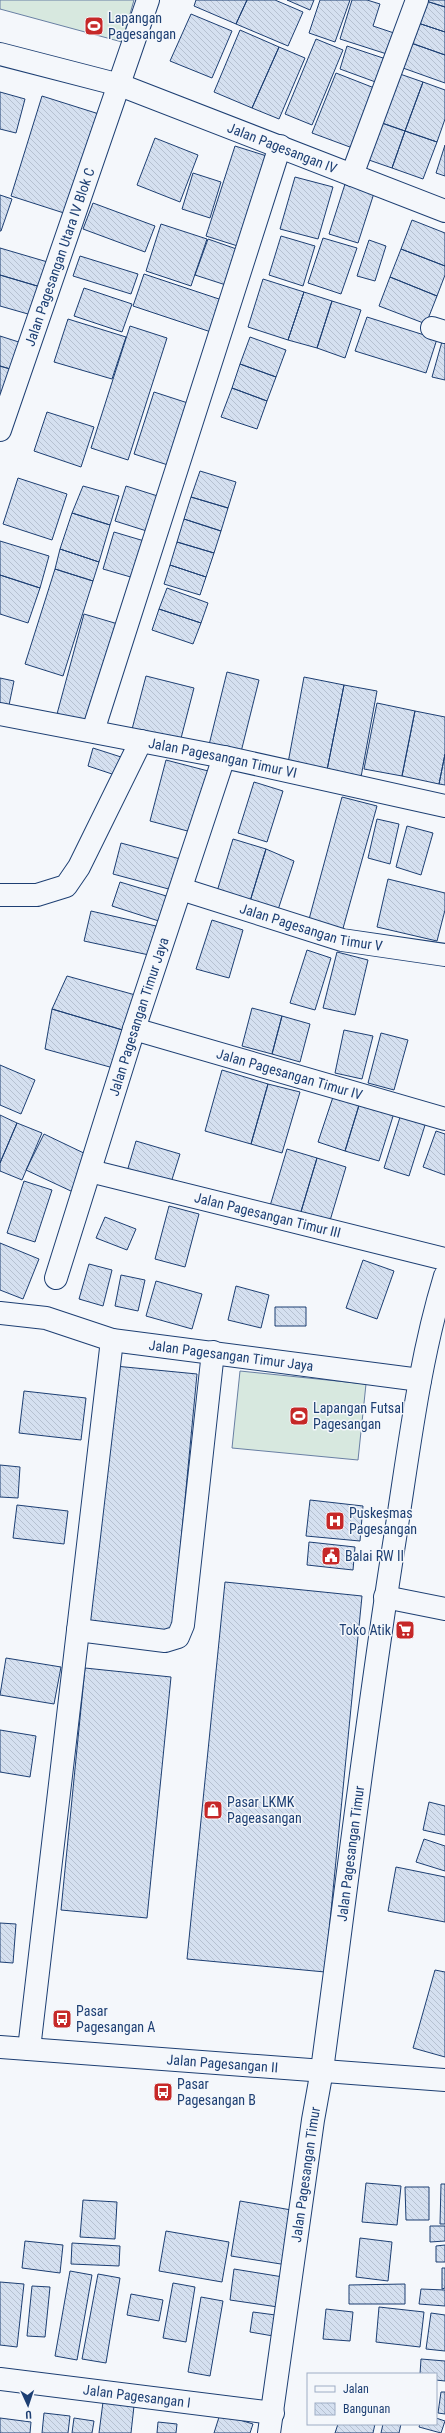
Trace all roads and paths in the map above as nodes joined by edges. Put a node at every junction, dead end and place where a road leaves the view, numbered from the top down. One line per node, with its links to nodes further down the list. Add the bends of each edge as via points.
1 (148, 0): 4 (street, Jalan Pagesangan Utara IV Blok C)
2 (417, 0): 6 (street)
3 (0, 54): 4 (street, Jalan Pagesangan IV)
4 (120, 85): 5 (street, Jalan Pagesangan IV); 8 (street, Jalan Pagesangan Utara IV Blok C, via 68,227)
5 (280, 146): 6 (street, Jalan Pagesangan IV); 10 (street)
6 (352, 175): 7 (street, Jalan Pagesangan IV)
7 (445, 210)
8 (0, 430)
9 (0, 714): 10 (street, Jalan Pagesangan Timur VI)
10 (93, 731): 11 (street, Jalan Pagesangan Timur VI)
11 (141, 741): 12 (street, Jalan Pagesangan Timur VI); 15 (street, via 79,867 66,886 38,895)
12 (224, 757): 13 (street, Jalan Pagesangan Timur VI); 14 (street, Jalan Pagesangan Timur Jaya)
13 (445, 806)
14 (181, 889): 16 (street, Jalan Pagesangan Timur V, via 342,940); 17 (street, Jalan Pagesangan Timur Jaya)
15 (0, 895)
16 (445, 955)
17 (134, 1029): 18 (street, Jalan Pagesangan Timur IV); 19 (street, Jalan Pagesangan Timur Jaya)
18 (445, 1119)
19 (90, 1171): 20 (street, Jalan Pagesangan Timur III); 21 (street, Jalan Pagesangan Timur Jaya)
20 (445, 1259)
21 (56, 1278)
22 (444, 1282): 26 (street, Jalan Pagesangan Timur, via 429,1333)
23 (0, 1313): 24 (street, Jalan Pagesangan Timur Jaya, via 46,1318)
24 (112, 1340): 25 (street, Jalan Pagesangan Timur Jaya); 29 (street)
25 (213, 1352): 26 (street, Jalan Pagesangan Timur Jaya); 29 (street, via 183,1625 178,1637 164,1641)
26 (420, 1380): 27 (street, Jalan Pagesangan Timur)
27 (385, 1598): 28 (street); 32 (street, Jalan Pagesangan Timur)
28 (445, 1609)
29 (78, 1630): 31 (street)
30 (0, 2047): 31 (street, Jalan Pagesangan II)
31 (29, 2049): 32 (street, Jalan Pagesangan II)
32 (322, 2070): 33 (street, Jalan Pagesangan II); 35 (street, Jalan Pagesangan Timur, via 313,2120)
33 (445, 2080)
34 (0, 2379): 35 (street, Jalan Pagesangan I)
35 (274, 2426)

